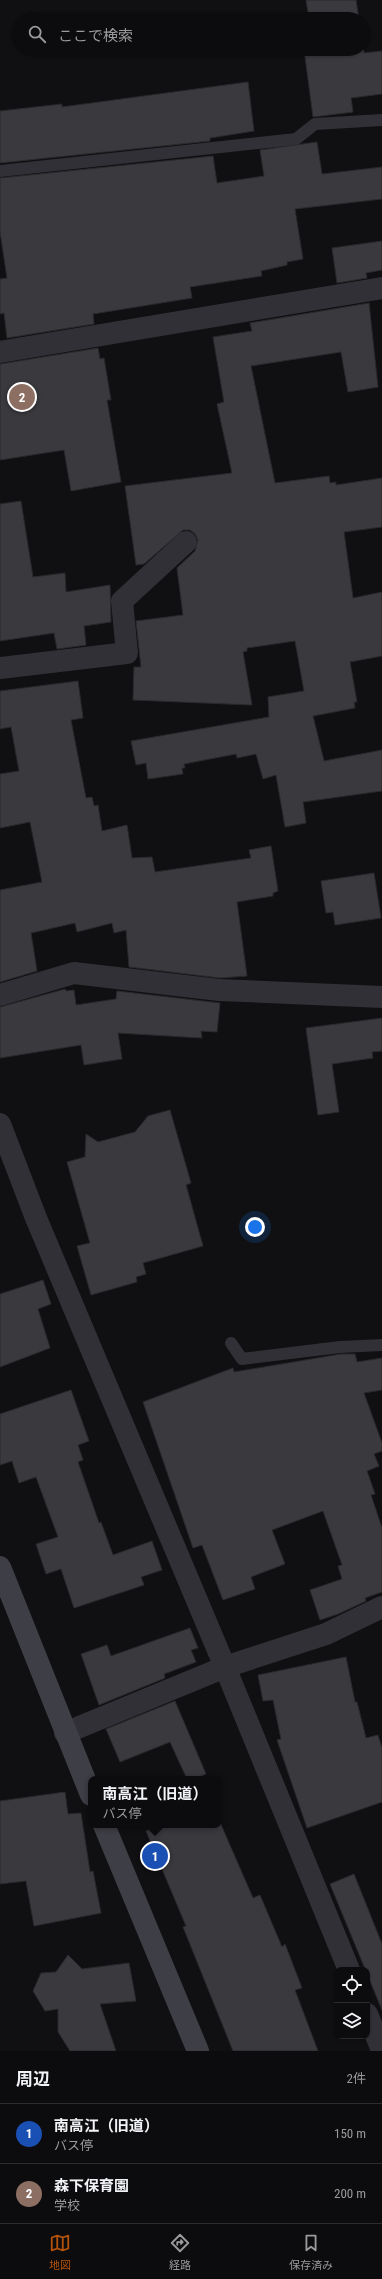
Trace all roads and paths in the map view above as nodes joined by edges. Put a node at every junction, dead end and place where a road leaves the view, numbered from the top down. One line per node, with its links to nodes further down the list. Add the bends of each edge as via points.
1 (382, 120): 2 (lane, via 315,124 296,139)
2 (0, 171)
3 (382, 288): 4 (street)
4 (0, 352)
5 (186, 542): 6 (street, via 122,601 127,653)
6 (0, 668)
7 (0, 995): 8 (street, via 74,973 219,990)
8 (382, 997)
9 (0, 1124): 14 (street, via 36,1218)
10 (230, 1344): 11 (lane, via 242,1359)
11 (382, 1344)
12 (0, 1567): 15 (street)
13 (382, 1607): 14 (street, via 326,1634)
14 (225, 1667): 15 (street); 18 (street)
15 (65, 1732): 16 (street)
16 (88, 1788)
17 (105, 1828): 21 (street)
18 (348, 1967)
19 (370, 2021): 20 (street)
20 (382, 2050)
21 (198, 2051)

